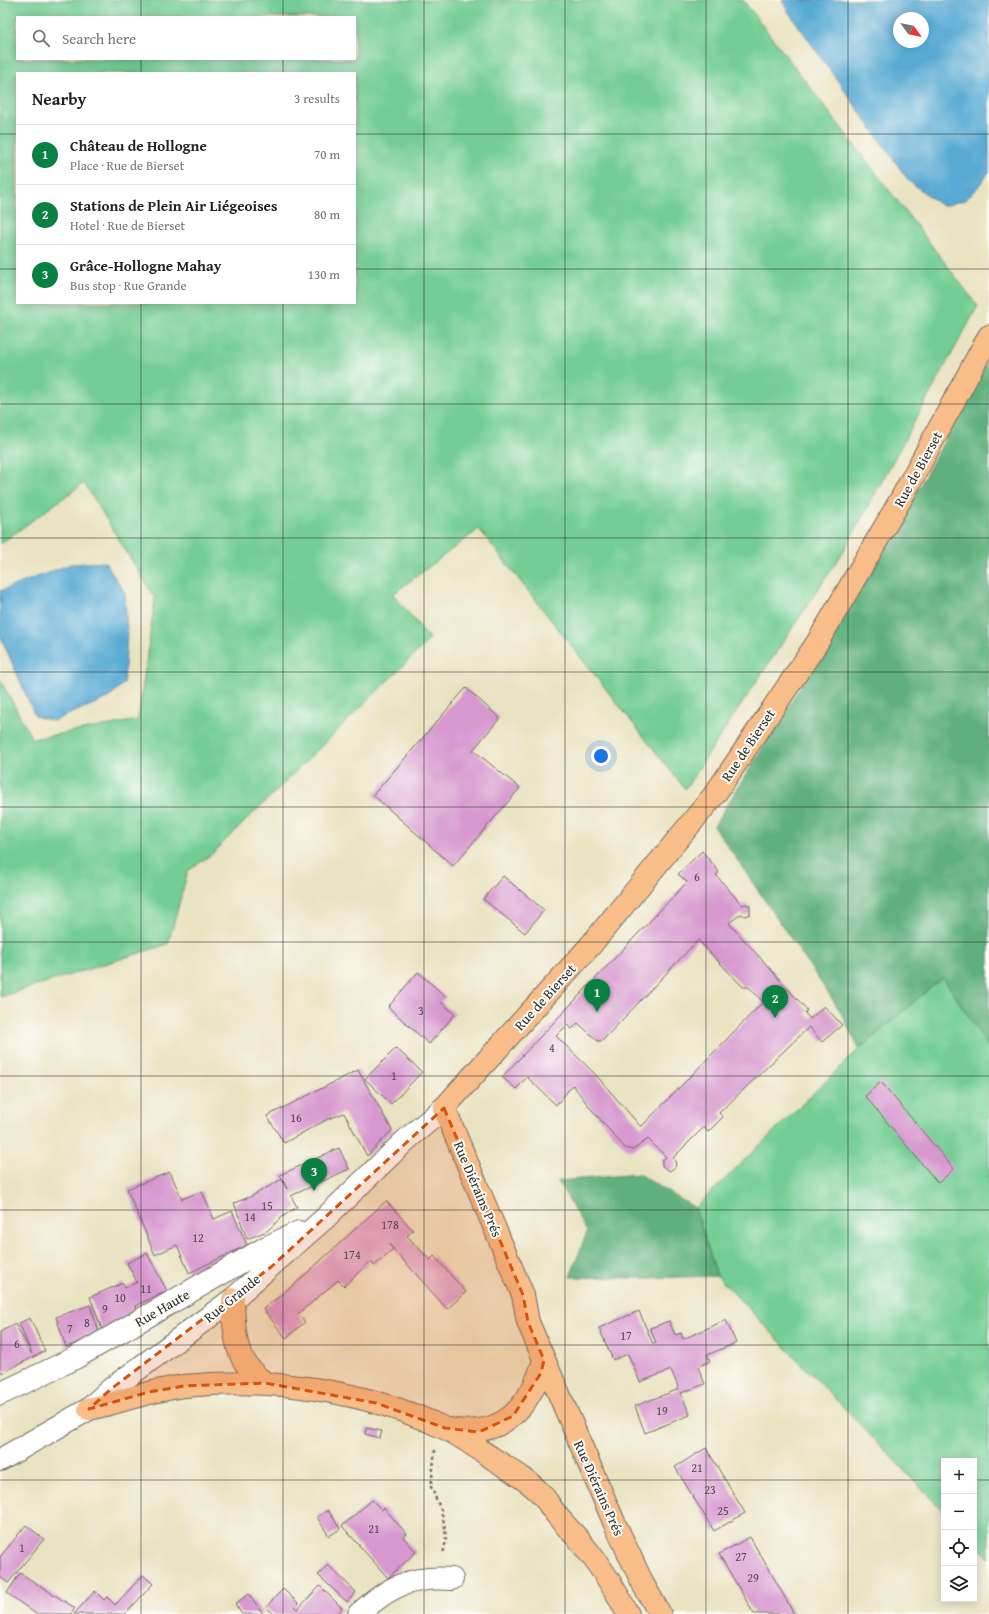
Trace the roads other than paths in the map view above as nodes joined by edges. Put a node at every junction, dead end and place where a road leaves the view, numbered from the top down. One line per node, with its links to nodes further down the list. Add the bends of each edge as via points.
1 (989, 336): 2 (main road, Rue de Bierset, via 905,492 817,643 715,794 590,946)
2 (444, 1108): 3 (street, Rue Grande, via 406,1140); 5 (main road, Rue Diérains Prés, via 523,1295 528,1322)
3 (322, 1220): 4 (street, Rue Grande); 7 (street, Rue Haute, via 267,1247 75,1358)
4 (233, 1299): 6 (main road, via 238,1350 255,1376); 8 (street, Rue Grande, via 115,1385)
5 (544, 1360): 9 (main road, via 541,1373 513,1416 479,1432); 14 (main road, Rue Diérains Prés, via 614,1522)
6 (265, 1383): 8 (main road, via 184,1386 149,1392); 9 (main road, via 326,1391 376,1403)
7 (0, 1394)
8 (89, 1409): 10 (street, Rue Grande)
9 (445, 1428): 13 (main road, via 505,1466 543,1496 599,1566)
10 (0, 1460)
11 (452, 1579): 12 (street, via 431,1577 414,1580 375,1599)
12 (359, 1614)
13 (628, 1614)
14 (660, 1614)

